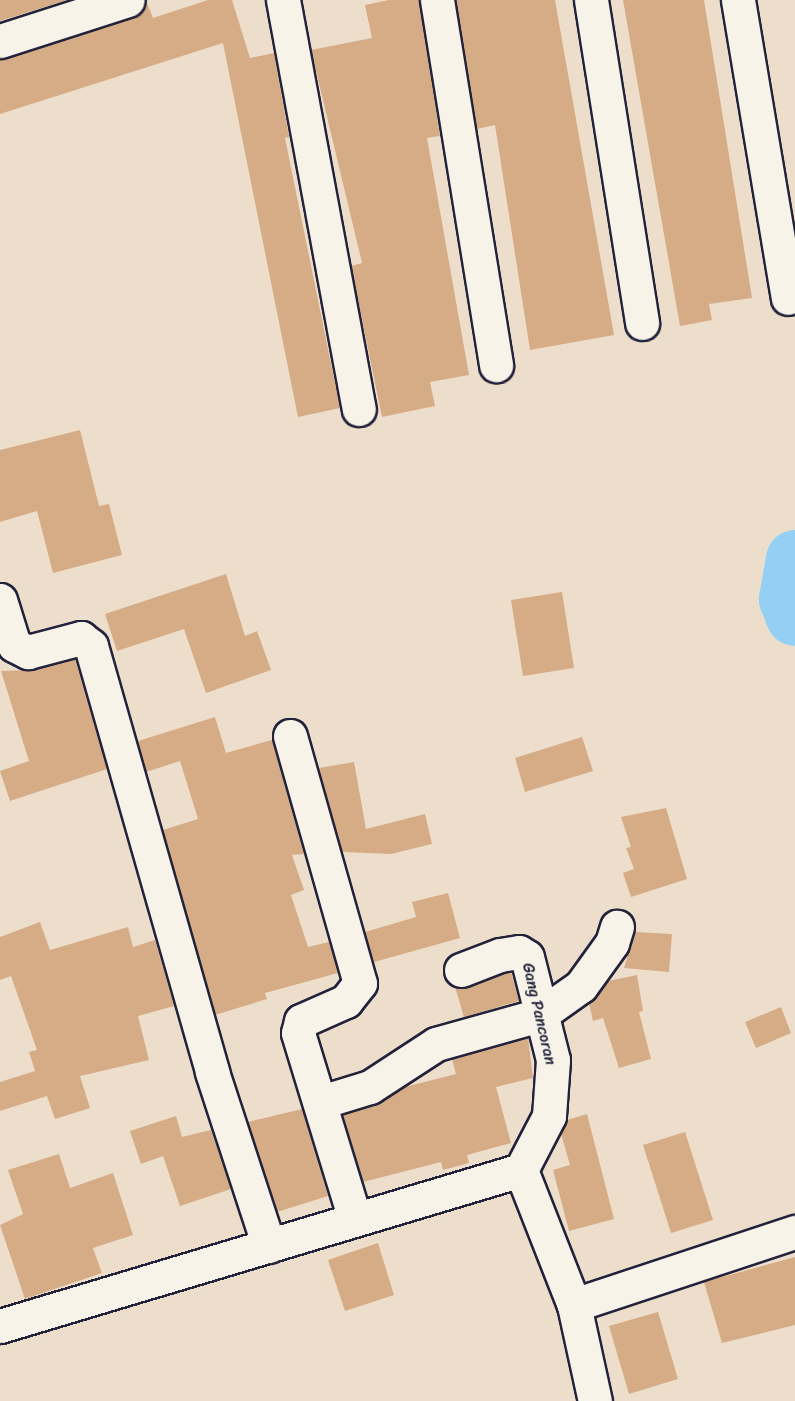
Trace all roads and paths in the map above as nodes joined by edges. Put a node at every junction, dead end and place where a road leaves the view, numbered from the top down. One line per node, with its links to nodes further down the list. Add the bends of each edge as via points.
1 (128, 0): 6 (street)
2 (284, 0): 10 (street)
3 (437, 0): 9 (street)
4 (591, 0): 8 (street)
5 (738, 0): 7 (street)
6 (0, 42)
7 (788, 298)
8 (642, 323)
9 (496, 365)
10 (359, 409)
11 (0, 600): 20 (street, via 14,645 28,652 81,638 91,646 212,1072)
12 (290, 736): 16 (street, via 360,983 346,1001 301,1021 298,1033)
13 (617, 927): 15 (street, via 612,943 581,986)
14 (461, 970): 15 (street, Gang Pancoran, via 519,952 527,957)
15 (540, 1015): 16 (street, via 436,1044 370,1087); 17 (street, Gang Pancoran, via 553,1060 549,1116)
16 (321, 1102): 18 (street)
17 (521, 1170): 18 (street); 21 (street)
18 (355, 1220): 20 (street)
19 (795, 1232): 21 (street)
20 (269, 1246): 22 (street)
21 (574, 1305): 23 (street)
22 (0, 1326)
23 (595, 1401)

